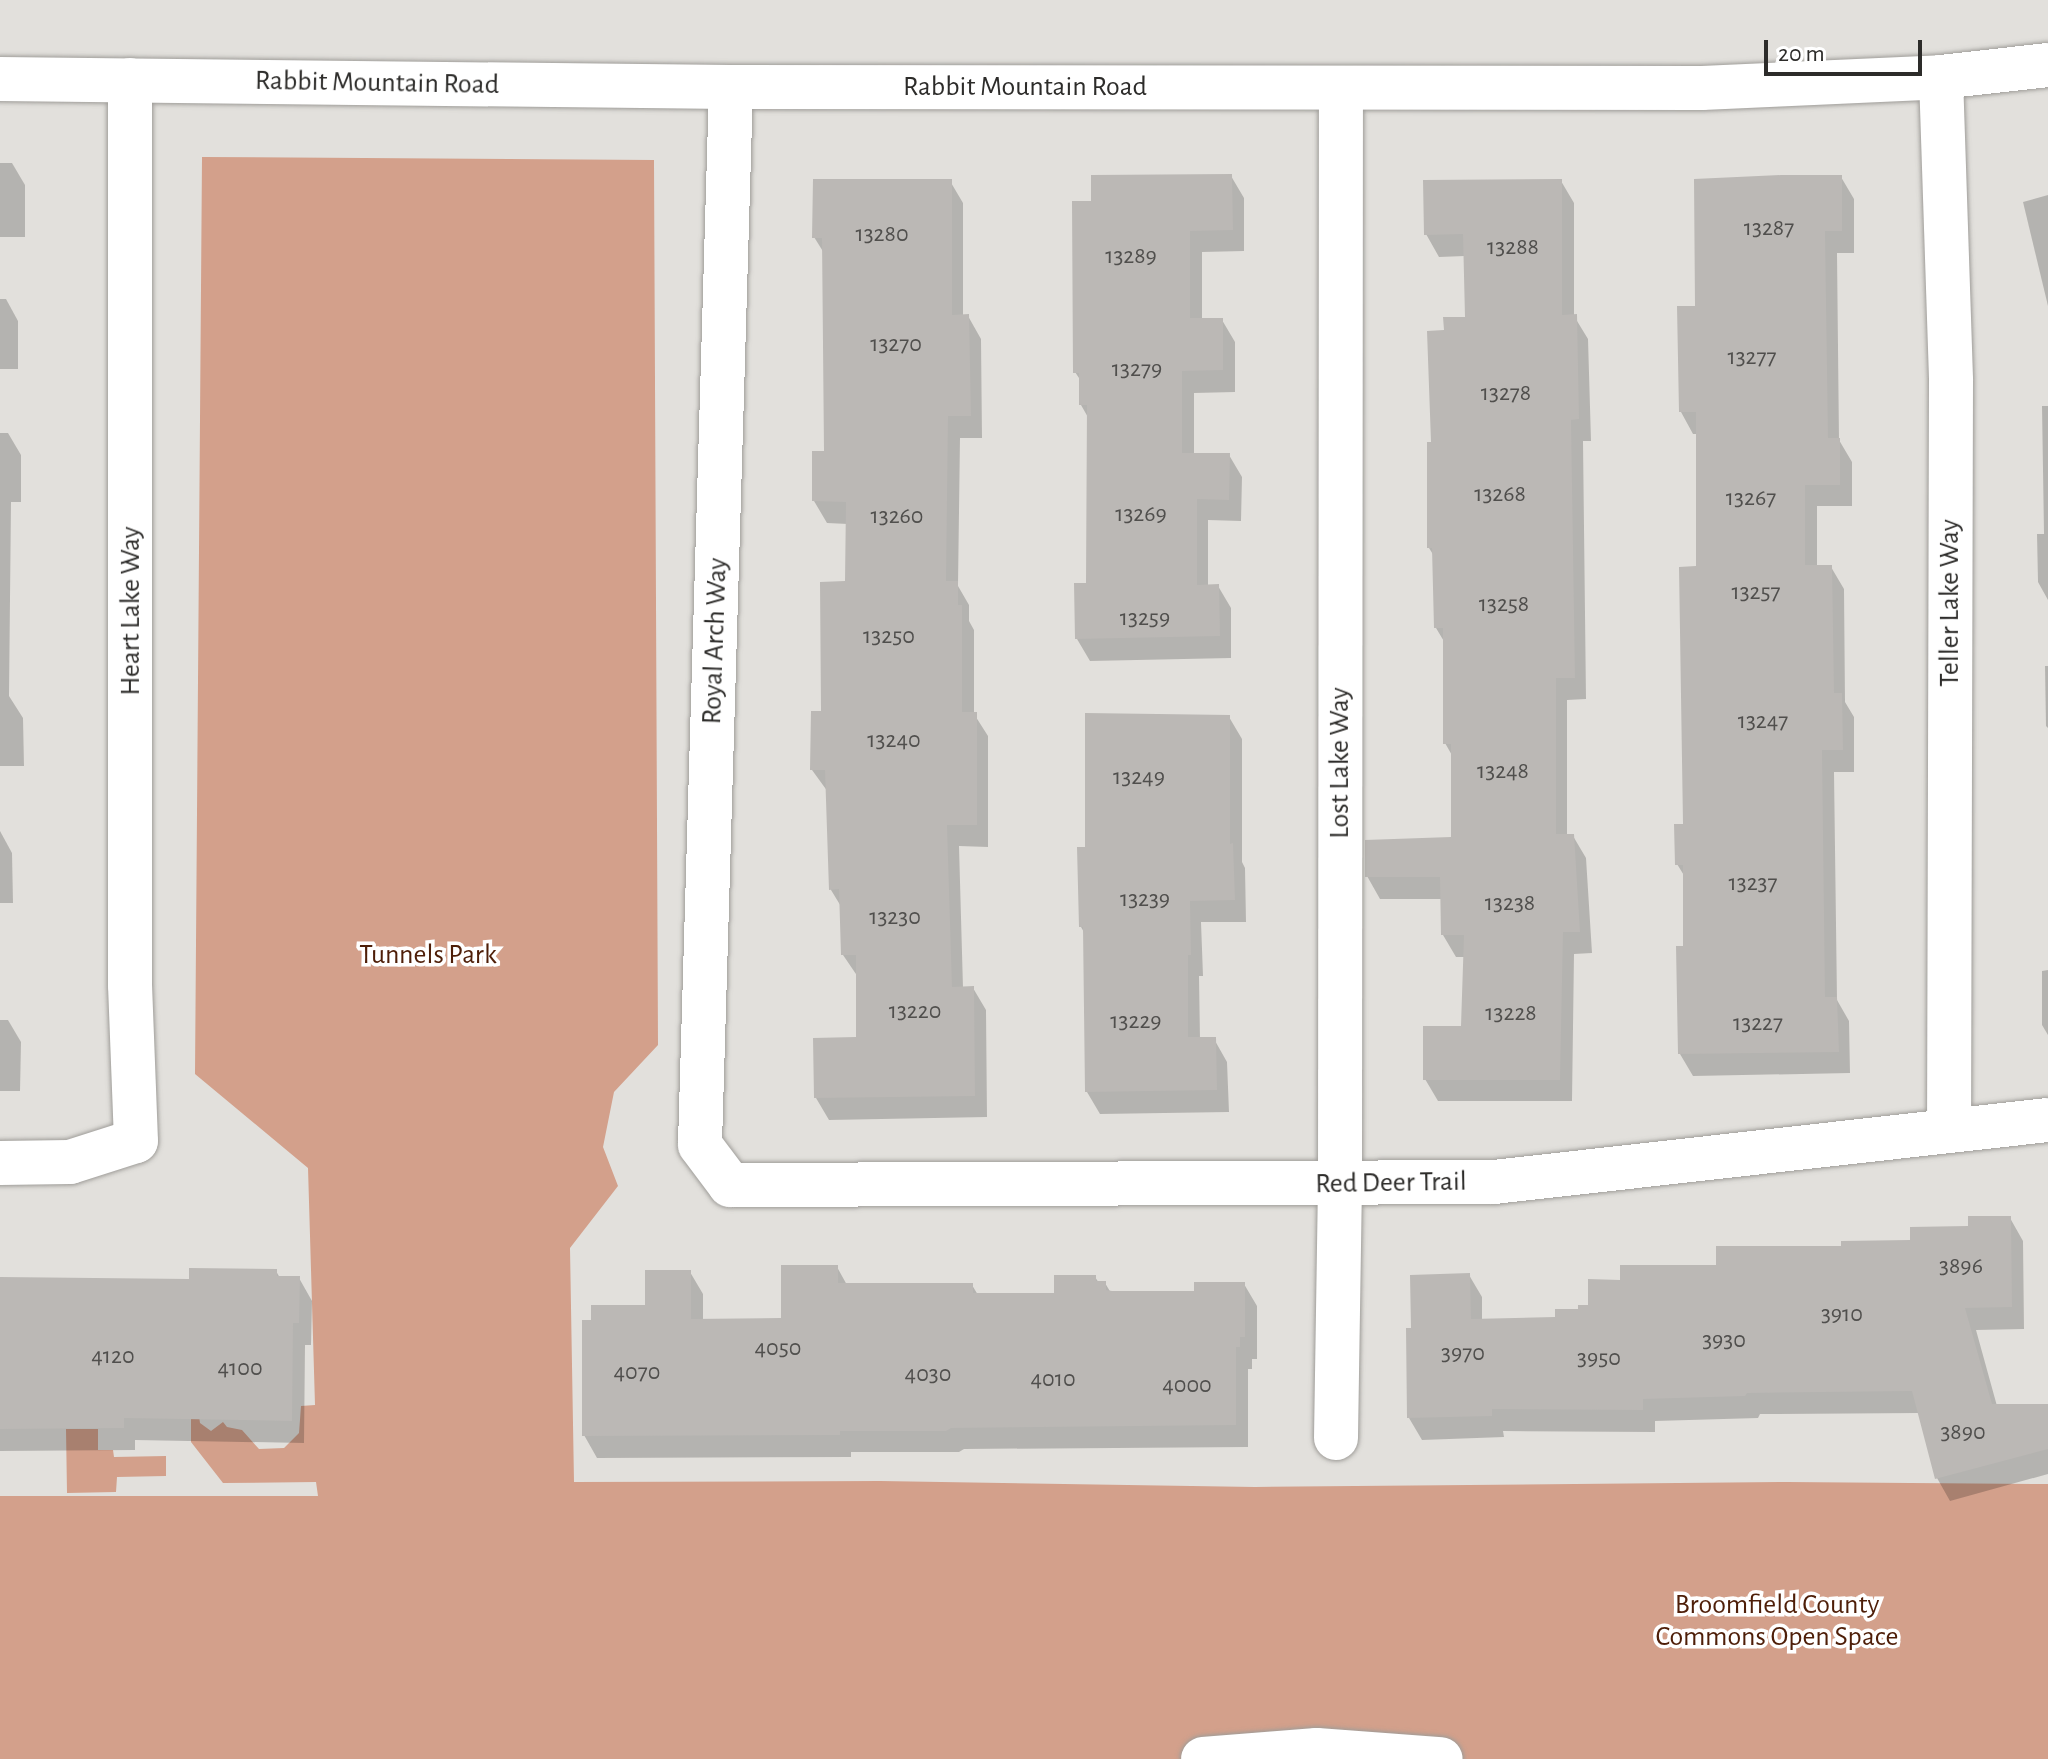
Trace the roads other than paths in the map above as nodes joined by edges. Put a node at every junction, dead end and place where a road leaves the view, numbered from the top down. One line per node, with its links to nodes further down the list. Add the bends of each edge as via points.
1 (2048, 65): 2 (street, Rabbit Mountain Road)
2 (1941, 77): 6 (street, Rabbit Mountain Road, via 1702,88); 8 (street, Teller Lake Way, via 1951,381)
3 (0, 79): 4 (street, Rabbit Mountain Road)
4 (130, 80): 5 (street, Rabbit Mountain Road); 9 (street, Heart Lake Way, via 130,985 136,1141 70,1162)
5 (731, 87): 6 (street, Rabbit Mountain Road); 10 (street, Royal Arch Way, via 700,1145)
6 (1341, 88): 11 (street, Lost Lake Way)
7 (2048, 1120): 8 (street, Red Deer Trail)
8 (1949, 1130): 11 (street, Red Deer Trail, via 1494,1182)
9 (0, 1163)
10 (730, 1185): 11 (street, Red Deer Trail)
11 (1340, 1185): 12 (street, Lost Lake Way)
12 (1336, 1438)
13 (1203, 1759): 14 (street, via 1317,1750)
14 (1441, 1759)

